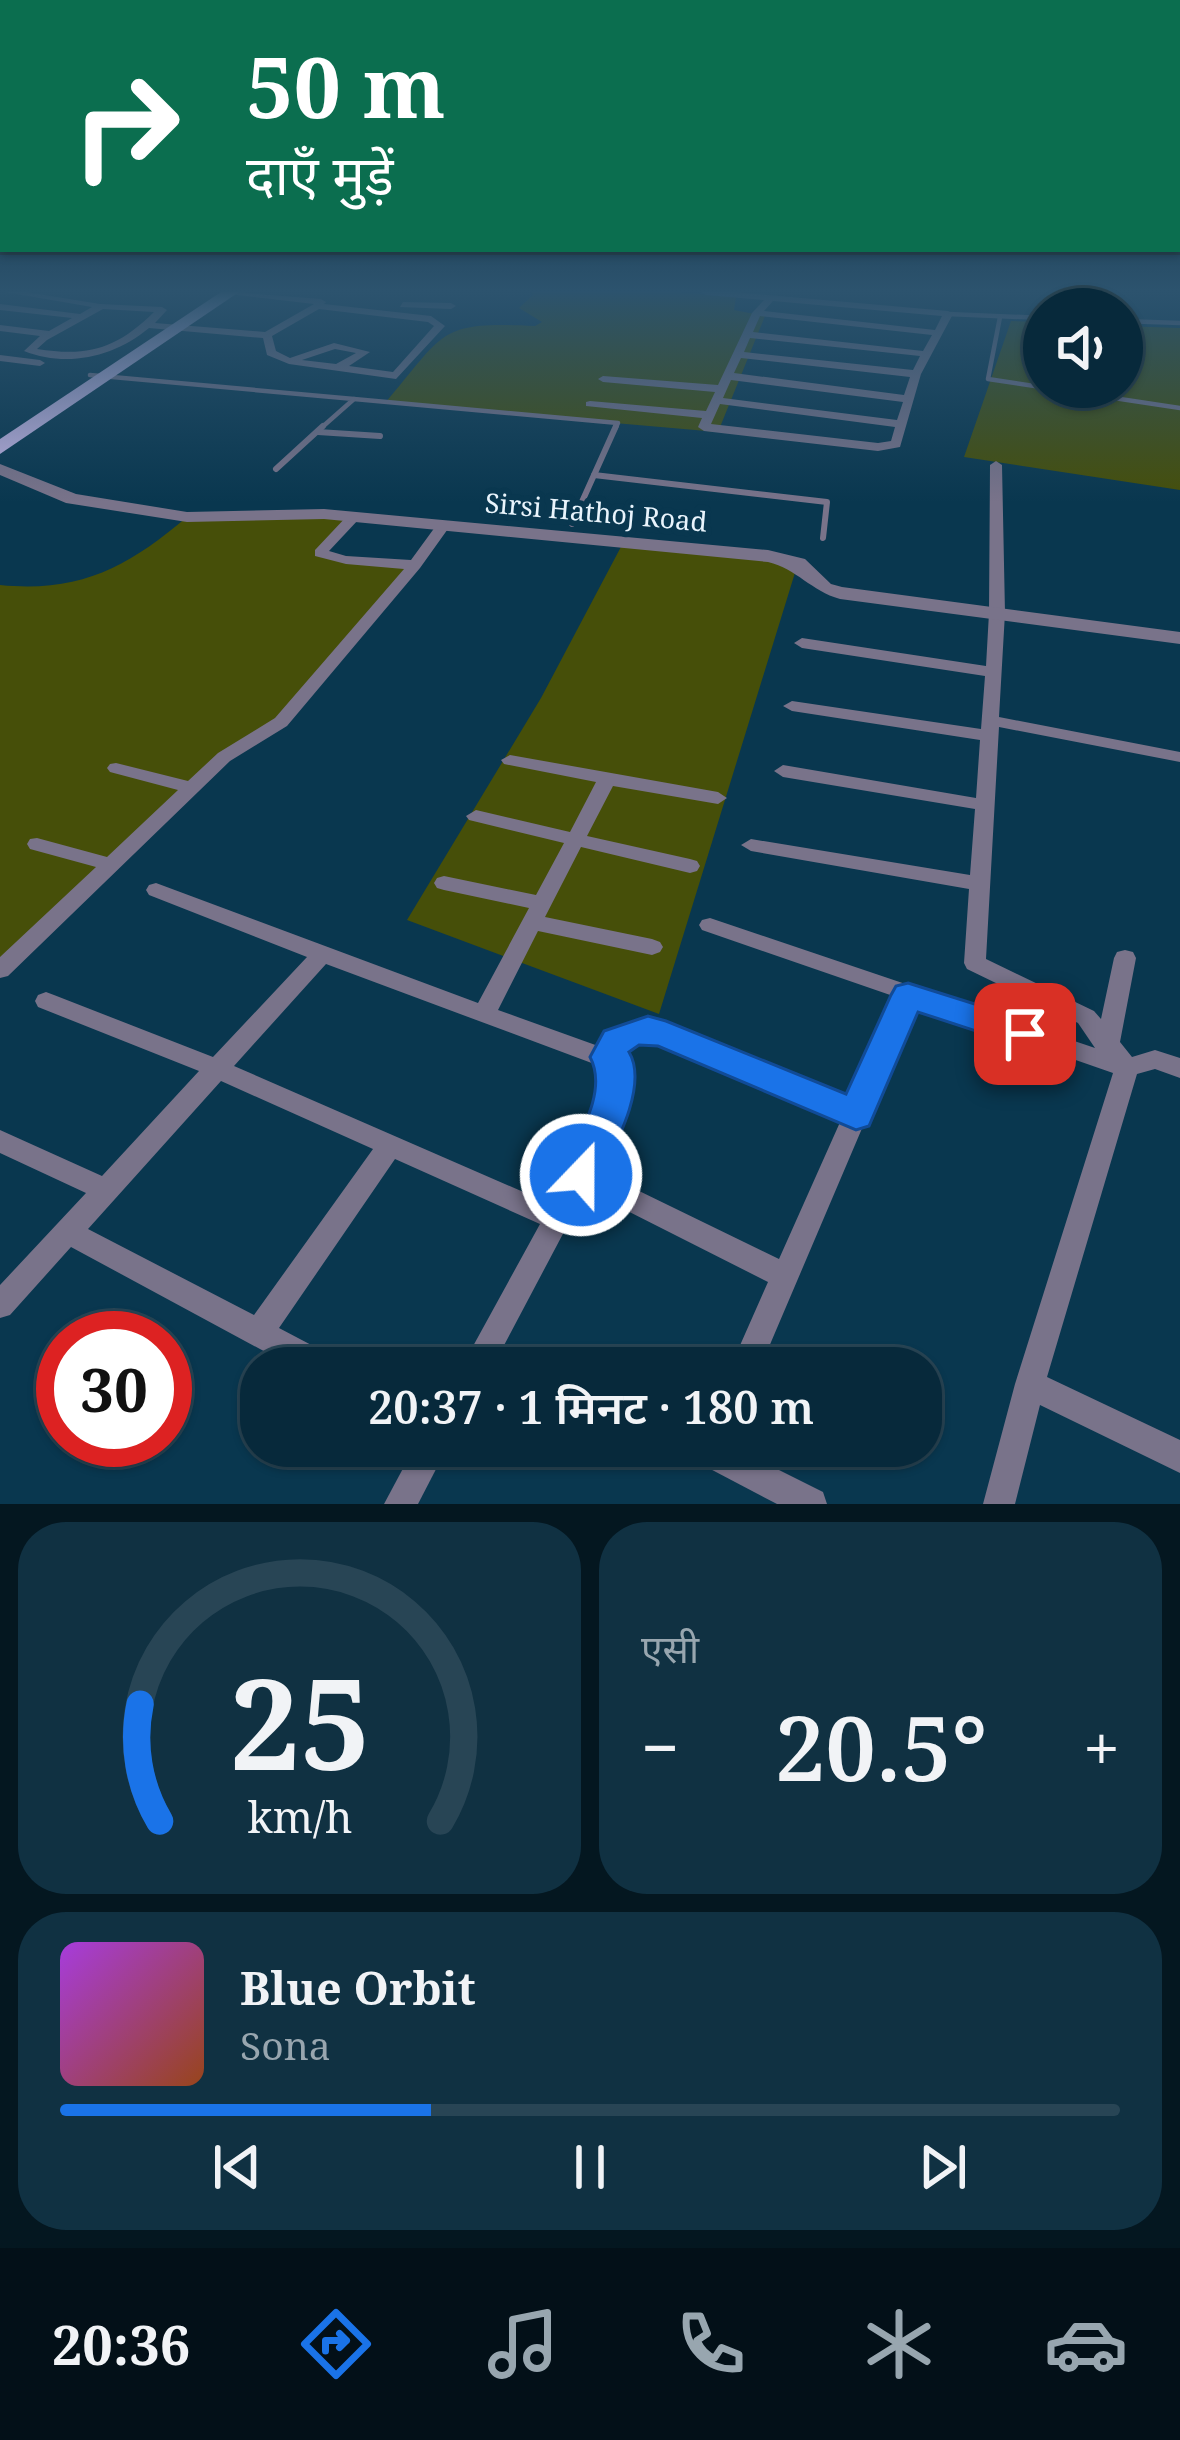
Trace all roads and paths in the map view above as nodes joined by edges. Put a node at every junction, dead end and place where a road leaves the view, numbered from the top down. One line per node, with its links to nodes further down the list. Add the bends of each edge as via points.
1 (26, 362): 11 (street)
2 (114, 362): 11 (main road)
3 (298, 362): 10 (street)
4 (348, 362): 10 (street)
5 (407, 362): 10 (street, via 395,376)
6 (737, 362): 13 (street)
7 (800, 362): 12 (street)
8 (922, 362): 12 (street)
9 (988, 362): 19 (lane, via 988,379 998,384)
10 (338, 368)
11 (98, 374): 16 (lane); 23 (main road); 25 (main road)
12 (916, 374): 17 (street)
13 (729, 376): 15 (street); 17 (street)
14 (602, 379): 15 (street)
15 (718, 394): 20 (street); 21 (street)
16 (354, 399): 22 (lane); 29 (lane, via 618,423)
17 (908, 399): 21 (street)
18 (590, 404): 20 (street)
19 (1180, 408)
20 (707, 415): 21 (street, via 702,424 712,429 878,447 896,444)
21 (898, 424)
22 (318, 432): 24 (lane); 28 (lane)
23 (0, 436)
24 (380, 436)
25 (0, 448)
26 (996, 465): 35 (street)
27 (0, 469): 30 (street, Sirsi Hathoj Road, via 72,499 187,517)
28 (276, 469)
29 (594, 475): 31 (lane); 33 (lane, via 826,502)
30 (352, 519): 32 (street, Sirsi Hathoj Road); 34 (street, via 320,553)
31 (572, 524)
32 (443, 526): 34 (street); 35 (street, Sirsi Hathoj Road, via 768,556 798,563 841,593)
33 (823, 538)
34 (415, 565): 46 (street, via 281,722)
35 (997, 613): 36 (street, Sirsi Hathoj Road); 38 (street)
36 (1180, 638)
37 (802, 643): 38 (street)
38 (993, 672): 40 (street)
39 (792, 706): 40 (street)
40 (990, 728): 41 (street); 48 (street)
41 (1180, 757)
42 (510, 760): 45 (street)
43 (116, 768): 46 (street)
44 (783, 771): 48 (street)
45 (608, 779): 47 (street); 50 (street)
46 (190, 788): 53 (street)
47 (718, 797)
48 (985, 805): 56 (street)
49 (476, 816): 50 (street)
50 (578, 840): 54 (street); 58 (street)
51 (38, 844): 53 (street)
52 (751, 844): 56 (street)
53 (108, 864): 63 (street)
54 (690, 866)
55 (445, 883): 58 (street)
56 (980, 884): 68 (street, via 975,963 1085,1017)
57 (157, 890): 61 (street)
58 (537, 914): 60 (street); 66 (street)
59 (710, 925): 64 (street)
60 (652, 947)
61 (322, 954): 66 (street); 69 (street)
62 (1125, 958): 68 (street)
63 (3, 964)
64 (908, 995): 68 (street); 71 (street)
65 (46, 1001): 69 (street)
66 (484, 1012): 67 (street)
67 (608, 1057): 71 (street, via 617,1040 648,1030); 74 (street, via 617,1063 617,1088)
68 (1114, 1058): 70 (street); 84 (street)
69 (216, 1068): 73 (street); 75 (street)
70 (1180, 1068)
71 (856, 1115): 78 (street)
72 (0, 1141): 75 (street)
73 (390, 1146): 76 (street); 80 (street)
74 (581, 1175): 76 (street); 78 (street)
75 (104, 1189): 77 (street)
76 (560, 1220): 82 (street)
77 (66, 1231): 79 (street); 80 (street)
78 (785, 1276): 83 (street)
79 (0, 1305)
80 (258, 1333): 81 (street)
81 (285, 1347)
82 (488, 1347)
83 (754, 1347)
84 (1030, 1384): 85 (street); 90 (street)
85 (1180, 1457)
86 (420, 1467): 88 (street)
87 (740, 1467): 89 (street)
88 (400, 1504)
89 (811, 1504)
90 (998, 1504)

